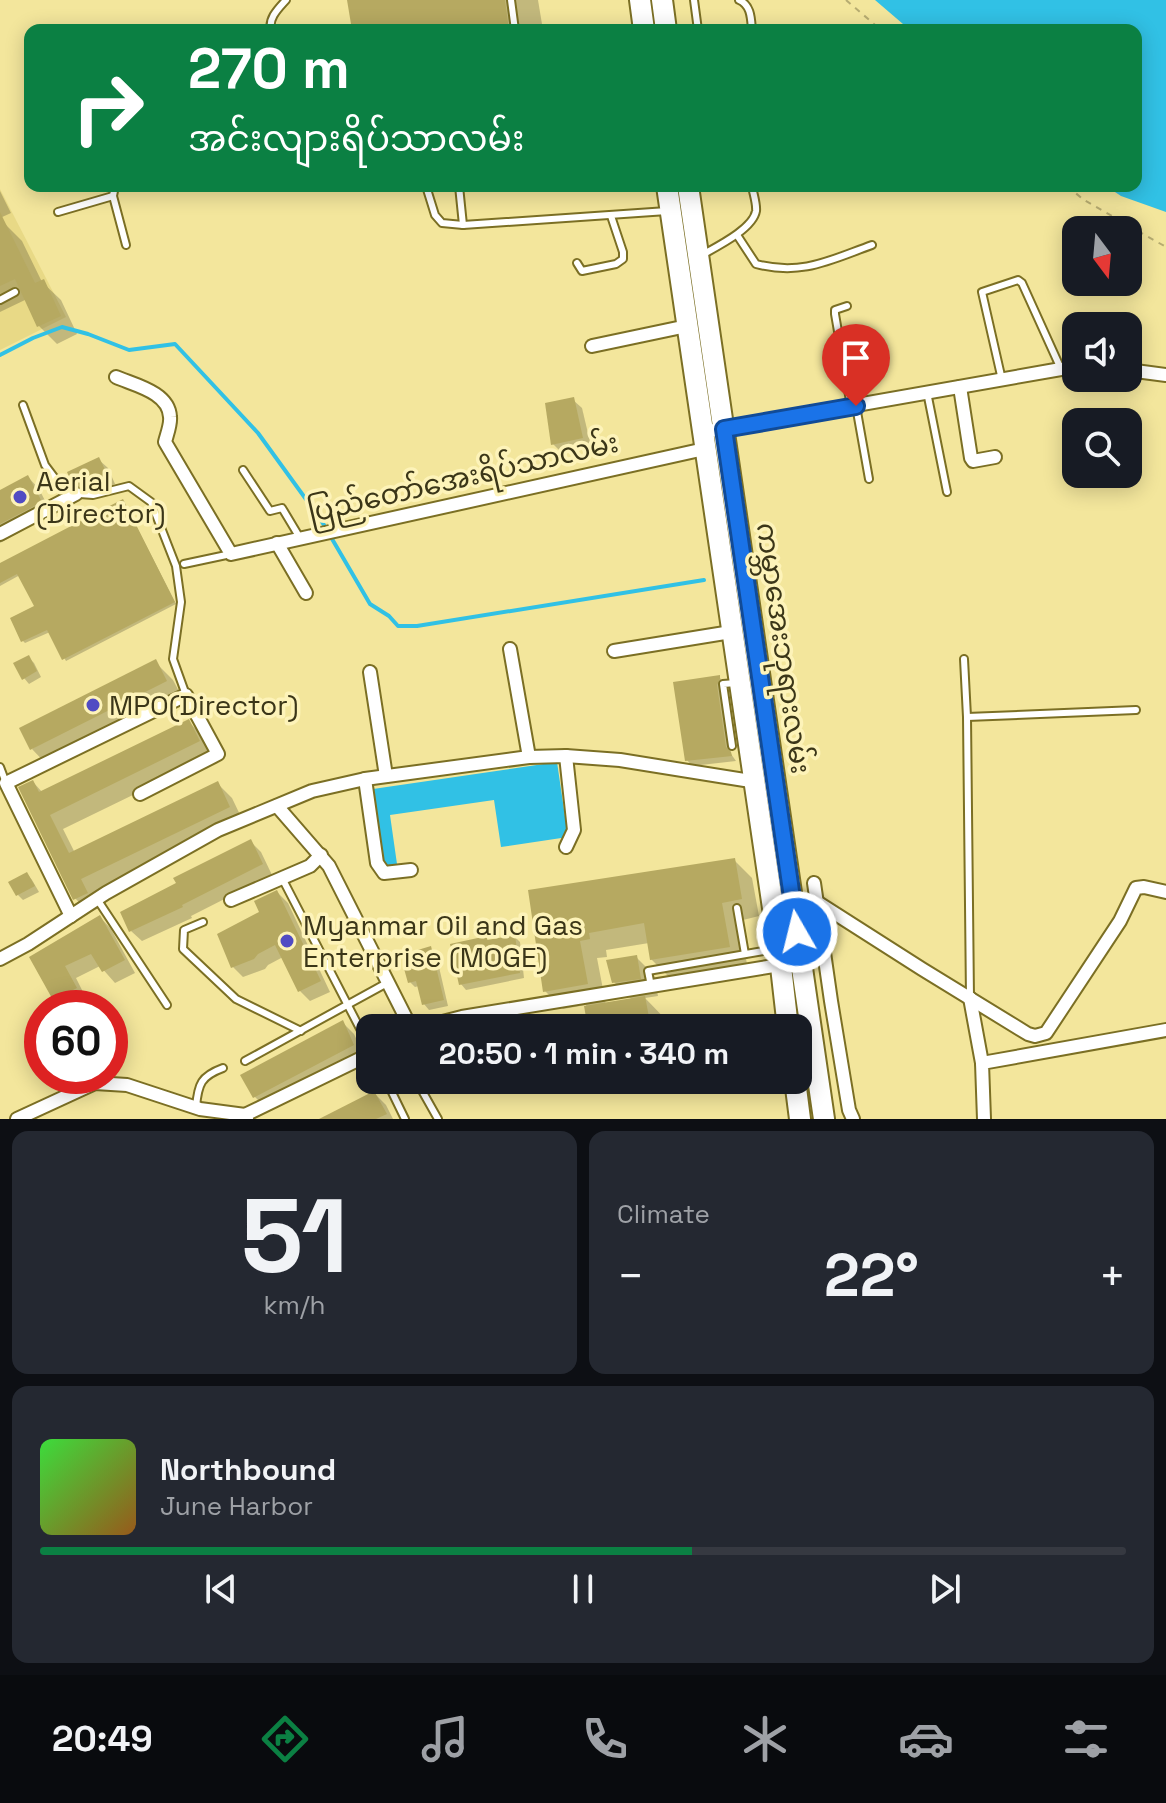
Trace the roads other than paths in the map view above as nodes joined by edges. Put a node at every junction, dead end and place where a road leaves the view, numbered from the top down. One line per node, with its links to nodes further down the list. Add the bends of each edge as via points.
1 (286, 0): 7 (lane)
2 (511, 0): 8 (lane)
3 (640, 0): 9 (main road)
4 (662, 0): 10 (main road)
5 (694, 0): 11 (lane)
6 (739, 0): 12 (lane, via 751,12)
7 (270, 24)
8 (514, 24)
9 (643, 24)
10 (665, 24)
11 (697, 24)
12 (752, 24)
13 (114, 192): 19 (lane)
14 (428, 192): 23 (lane, via 442,223)
15 (460, 192): 23 (lane)
16 (668, 192): 20 (main road, ကမ္ဘာအေးဘုရားလမ်း)
17 (688, 192): 27 (main road, ကမ္ဘာအေးဘုရားလမ်း)
18 (753, 192): 24 (lane, via 756,212)
19 (113, 196): 21 (lane); 25 (lane)
20 (671, 211): 22 (lane); 27 (main road, ကမ္ဘာအေးဘုရားလမ်း)
21 (58, 212)
22 (611, 216): 23 (lane); 28 (lane, via 623,259 582,271)
23 (463, 225)
24 (737, 235): 26 (lane, via 756,264 785,269 807,268); 27 (lane)
25 (126, 245)
26 (872, 245)
27 (688, 258): 32 (main road, ကမ္ဘာအေးဘုရားလမ်း); 43 (main road, ကမ္ဘာအေးဘုရားလမ်း)
28 (577, 263)
29 (15, 292): 30 (lane)
30 (0, 300)
31 (847, 306): 42 (lane, via 835,310)
32 (687, 326): 33 (street); 44 (main road, ကမ္ဘာအေးဘုရားလမ်း)
33 (592, 346)
34 (1061, 369): 38 (street, ပြည်တော်အေးရိပ်သာလမ်း); 38 (lane, via 1018,280 982,292)
35 (1142, 372): 36 (street)
36 (1166, 375)
37 (116, 377): 53 (street, via 167,405 171,417 165,442)
38 (1002, 380): 39 (street, ပြည်တော်အေးရိပ်သာလမ်း)
39 (960, 387): 40 (street, ပြည်တော်အေးရိပ်သာလမ်း); 45 (street, via 971,458)
40 (927, 392): 42 (street, ပြည်တော်အေးရိပ်သာလမ်း); 48 (lane)
41 (23, 405): 49 (lane, via 45,465 66,493)
42 (854, 406): 43 (street, ပြည်တော်အေးရိပ်သာလမ်း); 47 (lane)
43 (725, 436): 44 (street, ပြည်တော်အေးရိပ်သာလမ်း); 73 (main road, ကမ္ဘာအေးဘုရားလမ်း)
44 (704, 440): 51 (street, ပြည်တော်အေးရိပ်သာလမ်း); 56 (main road, ကမ္ဘာအေးဘုရားလမ်း)
45 (995, 457)
46 (243, 470): 51 (lane, via 270,511 282,508)
47 (869, 479)
48 (947, 492)
49 (76, 494): 50 (street); 62 (lane, via 129,486 151,502 176,566 181,602 173,659)
50 (0, 534)
51 (300, 538): 52 (street, ပြည်တော်အေးရိပ်သာလမ်း)
52 (277, 543): 53 (street, ပြည်တော်အေးရိပ်သာလမ်း); 55 (street)
53 (231, 554): 54 (lane)
54 (184, 564)
55 (306, 593)
56 (731, 632): 58 (street); 61 (main road, ကမ္ဘာအေးဘုရားလမ်း)
57 (510, 649): 67 (street)
58 (614, 651)
59 (964, 659): 64 (lane)
60 (370, 672): 69 (street)
61 (739, 683): 65 (lane, via 723,684); 71 (main road, ကမ္ဘာအေးဘုရားလမ်း)
62 (186, 695): 72 (street); 74 (street, via 218,754)
63 (1136, 710): 64 (lane)
64 (967, 717): 94 (lane)
65 (732, 746)
66 (566, 756): 67 (street); 71 (street); 76 (street, via 574,830)
67 (529, 757): 69 (street)
68 (0, 767): 72 (lane)
69 (386, 776): 70 (street)
70 (365, 779): 75 (street, via 312,791); 78 (street, via 377,863 384,873)
71 (753, 782): 73 (street); 89 (main road, ကမ္ဘာအေးဘုရားလမ်း)
72 (6, 783): 86 (street)
73 (775, 784): 91 (main road, ကမ္ဘာအေးဘုရားလမ်း)
74 (140, 794)
75 (277, 806): 77 (street); 82 (street, via 218,830)
76 (566, 847)
77 (321, 855): 79 (street); 92 (street)
78 (411, 870)
79 (282, 878): 83 (street); 96 (lane)
80 (814, 883): 84 (street)
81 (1166, 892): 94 (street, via 1136,888 1046,1033 1028,1034)
82 (97, 899): 86 (street); 95 (lane)
83 (231, 900)
84 (817, 902): 94 (street); 118 (street)
85 (737, 908): 88 (lane)
86 (71, 916): 90 (street)
87 (203, 922): 102 (lane, via 184,930 183,949 236,999)
88 (745, 954): 89 (lane); 93 (lane, via 648,971)
89 (779, 957): 91 (street); 93 (street); 99 (main road, ကမ္ဘာအေးဘုရားလမ်း)
90 (0, 959)
91 (802, 962): 117 (main road, ကမ္ဘာအေးဘုရားလမ်း)
92 (387, 983): 96 (lane); 97 (street)
93 (651, 986): 98 (street)
94 (970, 998): 105 (street)
95 (167, 1005)
96 (348, 1005): 100 (lane); 102 (lane)
97 (404, 1014)
98 (480, 1014)
99 (787, 1014)
100 (356, 1021)
101 (1166, 1030): 105 (street)
102 (301, 1031): 103 (lane)
103 (245, 1061)
104 (356, 1061): 112 (street)
105 (982, 1063): 119 (street)
106 (223, 1068): 110 (lane, via 197,1088)
107 (393, 1094): 114 (lane)
108 (424, 1094): 115 (lane)
109 (797, 1094): 116 (main road)
110 (196, 1108): 111 (street); 113 (street, via 127,1085 95,1083)
111 (215, 1115): 112 (street)
112 (245, 1118)
113 (17, 1119)
114 (405, 1119)
115 (438, 1119)
116 (800, 1119)
117 (824, 1119)
118 (853, 1119)
119 (984, 1119)

